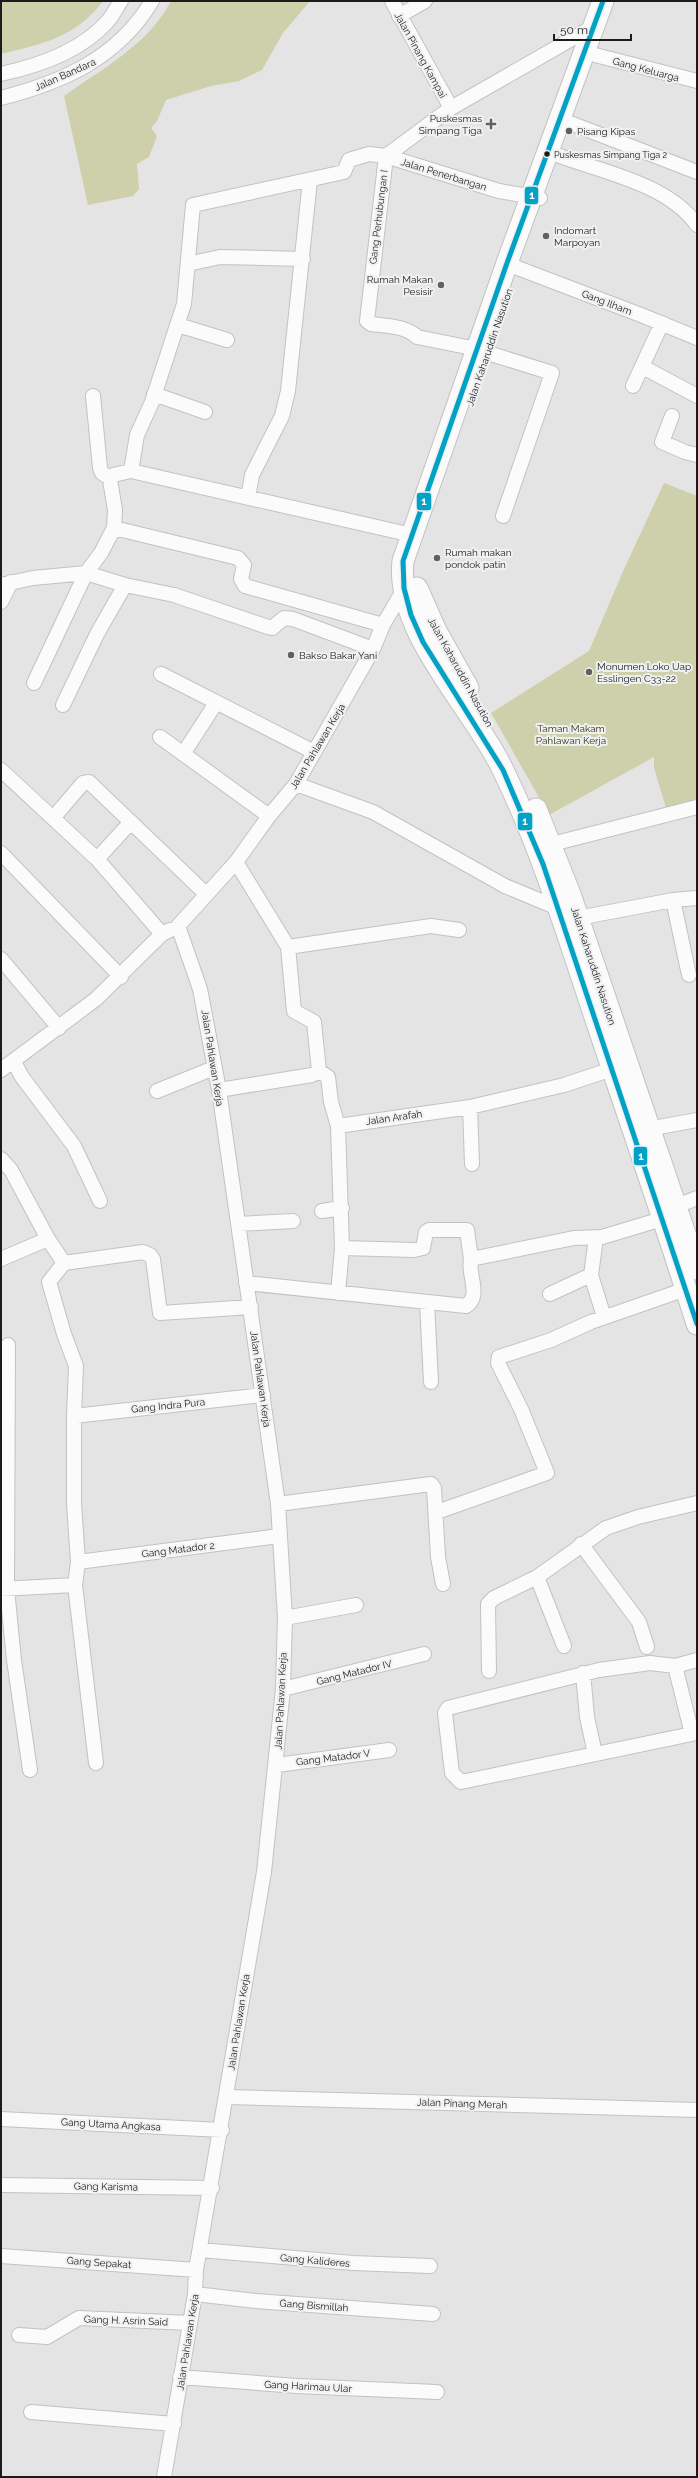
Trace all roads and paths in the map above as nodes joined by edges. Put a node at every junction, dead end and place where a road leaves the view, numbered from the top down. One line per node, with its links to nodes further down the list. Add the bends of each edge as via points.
1 (121, 1): 10 (street, Jalan Bandara, via 107,22 61,55)
2 (152, 1): 12 (street, Jalan Bandara, via 126,35 99,60 32,90)
3 (392, 1): 7 (street, Jalan Pinang Kampai)
4 (425, 1): 7 (street)
5 (603, 1): 8 (highway, Jalan Kaharuddin Nasution)
6 (614, 1): 8 (highway, Jalan Kaharuddin Nasution)
7 (399, 16): 13 (street, Jalan Pinang Kampai)
8 (600, 26): 9 (highway, Jalan Kaharuddin Nasution); 13 (street); 19 (highway, Jalan Kaharuddin Nasution, via 564,104)
9 (594, 55): 11 (street, Gang Keluarga); 14 (highway, Jalan Kaharuddin Nasution)
10 (1, 74)
11 (697, 81)
12 (1, 98)
13 (450, 108): 16 (street)
14 (570, 123): 15 (highway, Jalan Kaharuddin Nasution); 17 (street)
15 (557, 155): 19 (highway, Jalan Kaharuddin Nasution); 20 (street, via 654,190 672,200 692,217)
16 (386, 156): 18 (street, Jalan Penerbangan, via 369,154 349,160 344,172); 19 (street, Jalan Penerbangan, via 499,190); 28 (street, Gang Perhubungan I, via 368,302 368,323 414,332 417,337)
17 (697, 172)
18 (310, 180): 21 (street); 22 (street, via 193,205)
19 (536, 197): 23 (highway, Jalan Kaharuddin Nasution); 28 (highway, Jalan Kaharuddin Nasution)
20 (697, 226)
21 (303, 259): 22 (street, via 220,257); 39 (street, via 288,391 282,416 252,475)
22 (188, 264): 25 (street, via 184,304)
23 (515, 267): 24 (street, Gang Ilham); 28 (highway, Jalan Kaharuddin Nasution)
24 (662, 323): 26 (street, Gang Ilham); 29 (street)
25 (178, 325): 27 (street); 31 (street)
26 (697, 338)
27 (227, 340)
28 (483, 351): 40 (street, via 552,373); 42 (highway, Jalan Kaharuddin Nasution); 46 (highway, Jalan Kaharuddin Nasution)
29 (643, 366): 30 (street); 33 (street)
30 (633, 386)
31 (154, 394): 34 (street); 37 (street, via 137,435)
32 (93, 396): 38 (street, via 101,471)
33 (697, 396)
34 (205, 412)
35 (672, 416): 36 (street, via 662,442)
36 (697, 455)
37 (131, 471): 38 (street); 39 (street)
38 (110, 478): 41 (street, via 115,510)
39 (248, 498): 42 (street)
40 (503, 516)
41 (114, 528): 43 (street, via 101,553); 48 (street, via 238,558 244,565 241,580 245,586)
42 (412, 535): 46 (highway, Jalan Kaharuddin Nasution, via 403,561 402,573)
43 (86, 573): 44 (street, via 33,578); 45 (street); 51 (street)
44 (6, 584): 47 (street)
45 (125, 585): 49 (street, via 174,595 272,628 284,618 293,619); 53 (street, via 97,634)
46 (410, 587): 48 (street, Jalan Pahlawan Kerja); 63 (highway, Jalan Kaharuddin Nasution, via 419,594 452,660 524,780); 70 (highway, Jalan Kaharuddin Nasution, via 419,632 501,765 527,820)
47 (1, 602)
48 (383, 625): 49 (street, Jalan Pahlawan Kerja)
49 (373, 650): 55 (street, Jalan Pahlawan Kerja)
50 (161, 674): 52 (street)
51 (34, 683)
52 (216, 703): 55 (street); 56 (street)
53 (63, 705)
54 (160, 737): 56 (street)
55 (314, 752): 58 (street, Jalan Pahlawan Kerja)
56 (183, 754): 60 (street)
57 (1, 770): 61 (street)
58 (296, 784): 60 (street, Jalan Pahlawan Kerja); 70 (street, via 373,812 505,886)
59 (697, 807): 63 (street)
60 (269, 816): 66 (street, Jalan Pahlawan Kerja)
61 (54, 817): 62 (street, via 83,783 88,782); 65 (street)
62 (131, 822): 65 (street); 67 (street)
63 (552, 844): 71 (highway, Jalan Kaharuddin Nasution)
64 (1, 853): 79 (street)
65 (97, 859): 74 (street)
66 (236, 862): 67 (street, Jalan Pahlawan Kerja); 75 (street)
67 (206, 894): 72 (street, Jalan Pahlawan Kerja)
68 (697, 898): 69 (street)
69 (673, 900): 71 (street); 78 (street)
70 (558, 908): 77 (highway, Jalan Kaharuddin Nasution)
71 (578, 918): 77 (highway, Jalan Kaharuddin Nasution)
72 (178, 926): 74 (street, Jalan Pahlawan Kerja); 82 (street, Jalan Pahlawan Kerja, via 200,989)
73 (459, 930): 75 (street, via 431,926)
74 (162, 934): 79 (street, Jalan Pahlawan Kerja)
75 (288, 947): 84 (street, via 294,1011 314,1022)
76 (1, 959): 80 (street)
77 (586, 968): 83 (highway, Jalan Kaharuddin Nasution); 90 (highway, Jalan Kaharuddin Nasution)
78 (689, 975)
79 (121, 977): 80 (street, Jalan Pahlawan Kerja)
80 (59, 1028): 81 (street, Jalan Pahlawan Kerja)
81 (5, 1065): 94 (street, via 22,1077 74,1146)
82 (214, 1068): 85 (street, Jalan Pahlawan Kerja); 86 (street)
83 (612, 1069): 87 (street, Jalan Arafah, via 564,1085); 97 (highway, Jalan Kaharuddin Nasution)
84 (319, 1071): 85 (street, via 312,1075); 89 (street, via 328,1077 331,1102)
85 (219, 1090): 99 (street, Jalan Pahlawan Kerja)
86 (156, 1091)
87 (470, 1107): 89 (street, Jalan Arafah); 92 (street)
88 (697, 1120): 90 (street)
89 (338, 1126): 95 (street)
90 (648, 1129): 97 (highway, Jalan Kaharuddin Nasution)
91 (1, 1159): 101 (street, via 32,1206)
92 (472, 1164)
93 (697, 1198): 97 (street)
94 (100, 1201)
95 (342, 1208): 96 (street); 102 (street)
96 (322, 1211)
97 (668, 1213): 100 (street); 106 (highway, Jalan Kaharuddin Nasution); 109 (highway, Jalan Kaharuddin Nasution)
98 (293, 1221): 99 (street)
99 (238, 1224): 108 (street, Jalan Pahlawan Kerja)
100 (596, 1238): 104 (street, via 574,1238); 107 (street)
101 (48, 1239): 103 (street); 105 (street)
102 (342, 1248): 104 (street, via 414,1250 423,1248 426,1232 429,1230 468,1230); 110 (street)
103 (1, 1258)
104 (471, 1259): 112 (street, via 474,1290 470,1303 466,1306)
105 (64, 1263): 113 (street, via 143,1252 153,1259 160,1313); 119 (street, via 49,1282 49,1288 76,1363)
106 (697, 1269)
107 (591, 1274): 111 (street); 114 (street)
108 (246, 1283): 110 (street); 113 (street, Jalan Pahlawan Kerja)
109 (686, 1289): 114 (street); 115 (highway, Jalan Kaharuddin Nasution)
110 (338, 1293): 112 (street)
111 (550, 1294)
112 (427, 1302): 117 (street)
113 (251, 1307): 118 (street, Jalan Pahlawan Kerja)
114 (604, 1317): 122 (street, via 551,1340 501,1355 498,1360 547,1473)
115 (697, 1324)
116 (8, 1345): 129 (street)
117 (431, 1382)
118 (263, 1395): 119 (street, Gang Indra Pura); 121 (street, Jalan Pahlawan Kerja)
119 (74, 1416): 125 (street, via 74,1503)
120 (697, 1503): 124 (street, via 619,1523)
121 (278, 1504): 122 (street, via 429,1484 434,1488); 123 (street, Jalan Pahlawan Kerja)
122 (436, 1512): 127 (street, via 438,1557)
123 (279, 1536): 125 (street, Gang Matador 2); 131 (street, Jalan Pahlawan Kerja)
124 (581, 1544): 126 (street); 133 (street, via 639,1622)
125 (78, 1562): 128 (street)
126 (537, 1577): 132 (street); 137 (street, via 494,1598 488,1604)
127 (443, 1584)
128 (75, 1585): 129 (street); 142 (street)
129 (4, 1589): 144 (street)
130 (356, 1605): 131 (street)
131 (285, 1618): 139 (street, Jalan Pahlawan Kerja)
132 (564, 1646)
133 (647, 1647)
134 (424, 1654): 139 (street, Gang Matador IV)
135 (697, 1660): 136 (street)
136 (675, 1666): 138 (street, via 650,1663); 141 (street, via 692,1734)
137 (489, 1671)
138 (583, 1673): 141 (street, via 587,1717); 141 (street, via 448,1708 445,1713 452,1773 461,1782)
139 (283, 1689): 143 (street, Jalan Pahlawan Kerja)
140 (389, 1750): 143 (street, Gang Matador V)
141 (595, 1754)
142 (96, 1763)
143 (277, 1765): 145 (street, Jalan Pahlawan Kerja, via 264,1872)
144 (30, 1770)
145 (226, 2097): 146 (street, Jalan Pinang Merah); 148 (street, Jalan Pahlawan Kerja)
146 (697, 2110)
147 (1, 2119): 148 (street, Gang Utama Angkasa)
148 (222, 2130): 150 (street, Jalan Pahlawan Kerja)
149 (1, 2185): 150 (street, Gang Karisma)
150 (212, 2188): 151 (street, Jalan Pahlawan Kerja)
151 (200, 2250): 153 (street, Gang Kalideres, via 353,2263); 154 (street, Jalan Pahlawan Kerja)
152 (1, 2256): 154 (street, Gang Sepakat)
153 (430, 2266)
154 (196, 2270): 155 (street, Jalan Pahlawan Kerja)
155 (195, 2294): 156 (street, Gang Bismillah, via 256,2302); 157 (street, Jalan Pahlawan Kerja)
156 (433, 2314)
157 (190, 2323): 158 (street, Gang H. Asrin Said, via 79,2318 47,2337); 159 (street, Jalan Pahlawan Kerja)
158 (19, 2335)
159 (180, 2377): 160 (street, Gang Harimau Ular, via 297,2386); 162 (street, Jalan Pahlawan Kerja)
160 (437, 2392)
161 (31, 2412): 162 (street)
162 (174, 2424): 163 (street, Jalan Pahlawan Kerja)
163 (164, 2477)

